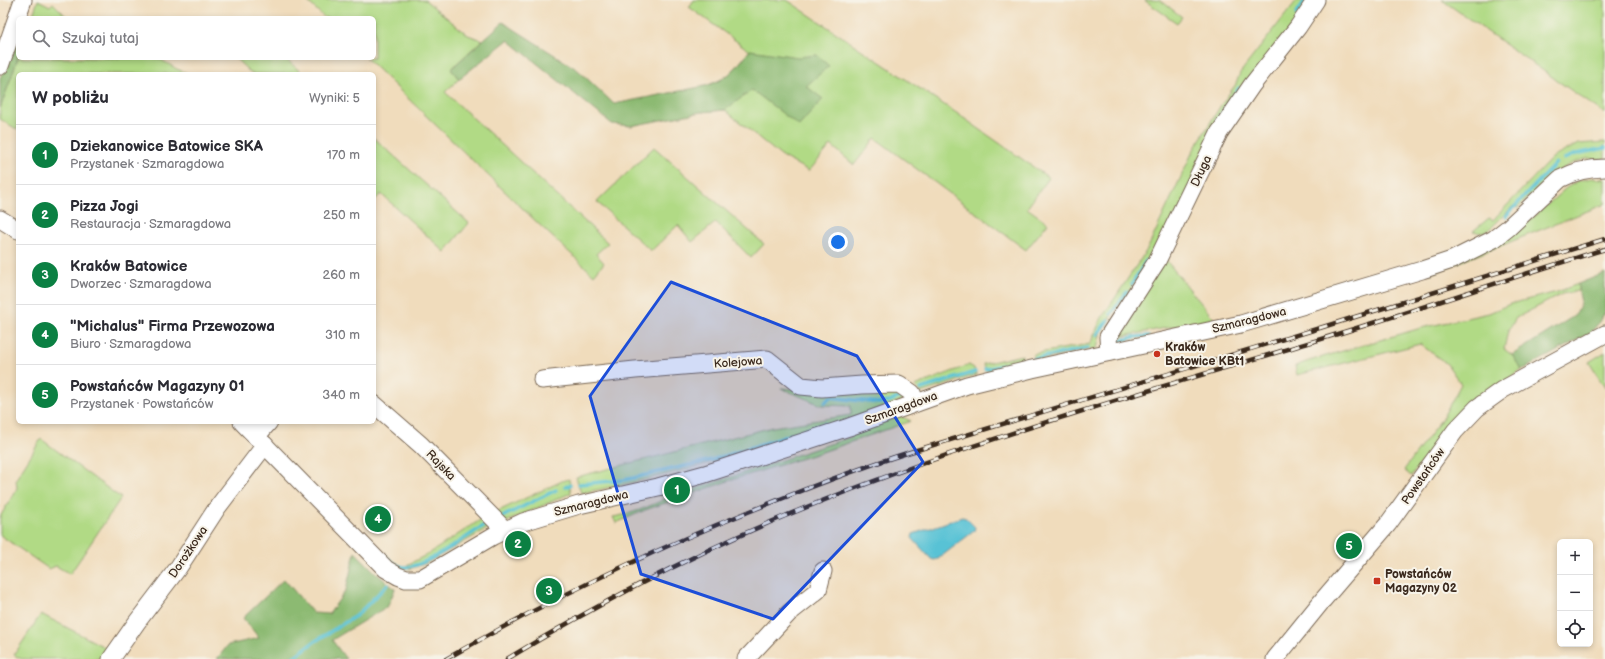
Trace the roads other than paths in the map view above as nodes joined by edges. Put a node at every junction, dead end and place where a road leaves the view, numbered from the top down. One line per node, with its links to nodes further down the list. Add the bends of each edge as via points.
1 (23, 0): 3 (street)
2 (1316, 0): 10 (street, Długa, via 1219,133 1157,262 1108,337)
3 (17, 16)
4 (16, 20): 5 (street)
5 (0, 66)
6 (1605, 168): 10 (street, Szmaragdowa, via 1588,168 1560,179 1499,235 1479,248 1452,260 1256,320)
7 (0, 219): 8 (street)
8 (16, 229)
9 (1605, 334): 21 (street, Powstańców, via 1502,390 1477,408 1446,443 1388,524)
10 (1109, 352): 12 (street, Szmaragdowa, via 983,380)
11 (542, 380): 12 (street, Kolejowa, via 767,359 800,386 822,388 899,384 912,393)
12 (916, 403): 17 (street, Szmaragdowa, via 705,474 578,505)
13 (376, 406): 17 (street, Rajska, via 421,445)
14 (244, 424): 16 (street, Szmaragdowa)
15 (268, 424): 16 (street)
16 (261, 441): 17 (street, Szmaragdowa, via 386,569 406,579 420,579); 19 (street, Dorożkowa, via 178,568)
17 (505, 530)
18 (823, 571): 20 (street, via 818,590 789,613)
19 (111, 659)
20 (746, 659)
21 (1275, 659)

